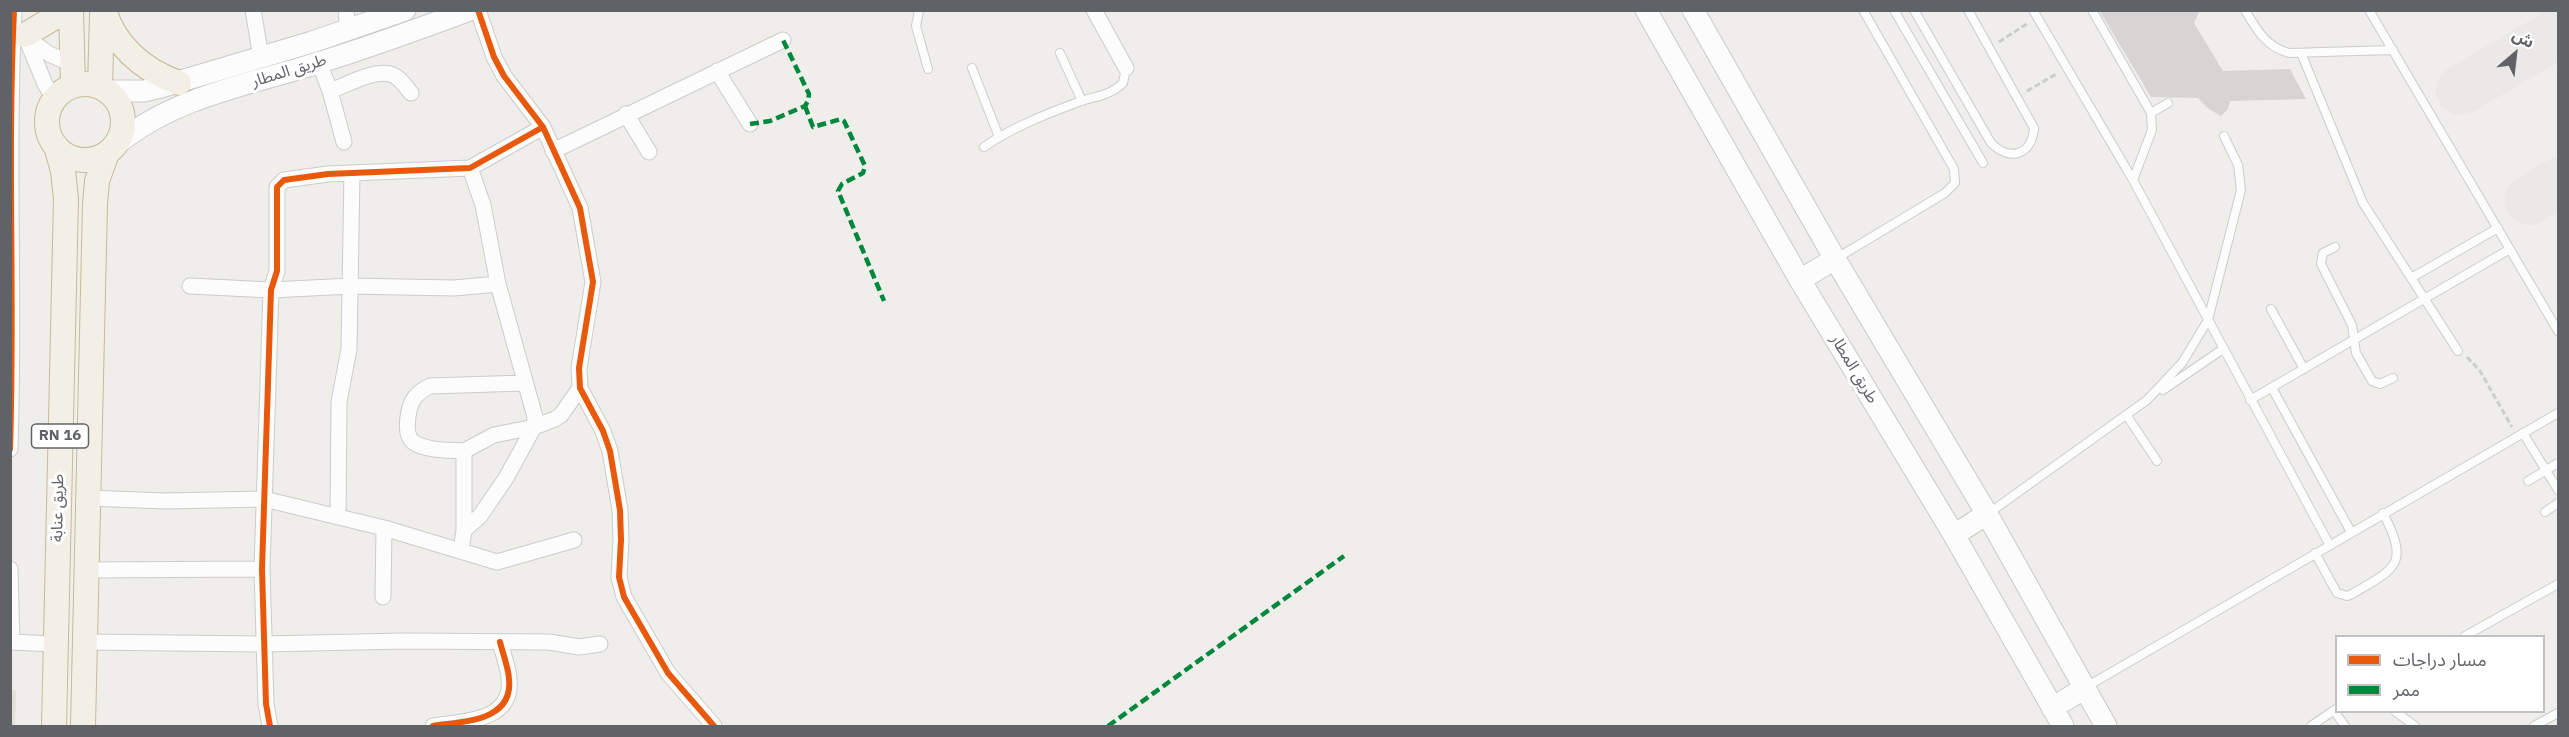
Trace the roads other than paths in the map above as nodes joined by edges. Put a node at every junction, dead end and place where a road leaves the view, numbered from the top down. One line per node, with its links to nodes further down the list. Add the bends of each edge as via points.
1 (14, 10): 21 (street)
2 (69, 10): 21 (highway); 33 (highway)
3 (103, 10): 32 (highway, via 114,36 136,60); 34 (highway)
4 (253, 10): 26 (street)
5 (405, 10): 20 (main road, طريق المطار)
6 (470, 10): 27 (main road, طريق المطار)
7 (478, 10): 42 (street, via 504,76)
8 (919, 10): 29 (lane, via 916,26)
9 (1094, 10): 28 (street)
10 (1646, 10): 60 (main road, طريق المطار)
11 (1694, 10): 58 (main road)
12 (1863, 10): 58 (lane, via 1954,169 1955,183 1946,193)
13 (1894, 10): 51 (lane)
14 (1914, 10): 15 (lane, via 1992,143 1999,151 2019,153 2033,139 2031,118)
15 (1968, 10)
16 (2092, 10): 39 (lane)
17 (2245, 10): 25 (lane, via 2266,42 2277,49)
18 (2369, 10): 23 (lane)
19 (2035, 14): 54 (lane)
20 (347, 20): 26 (main road, طريق المطار)
21 (16, 31): 33 (street, via 49,54); 33 (street, via 45,84); 73 (street, via 11,80)
22 (783, 40): 31 (street)
23 (2393, 51): 25 (lane); 55 (lane)
24 (1060, 53): 37 (lane)
25 (2301, 54): 59 (lane, via 2362,203)
26 (261, 57): 32 (main road, طريق المطار)
27 (319, 62): 35 (street); 48 (main road, طريق المطار, via 185,103 149,120)
28 (1126, 68): 37 (lane, via 1121,86)
29 (927, 69)
30 (972, 69): 44 (lane)
31 (717, 71): 40 (street); 41 (street)
32 (179, 82): 34 (main road, طريق المطار, via 144,91)
33 (66, 83): 34 (highway); 46 (highway, via 47,114)
34 (104, 88): 48 (highway, via 119,104 122,114 121,134)
35 (330, 91): 36 (street, via 364,78 389,74); 45 (street)
36 (411, 93)
37 (1082, 101): 44 (lane)
38 (2168, 103): 39 (lane)
39 (2151, 113): 54 (lane, via 2151,130)
40 (626, 114): 49 (street); 50 (street)
41 (750, 124)
42 (543, 127): 49 (street); 52 (street)
43 (2224, 136): 67 (lane, via 2238,165 2241,190)
44 (999, 137): 47 (lane)
45 (344, 142)
46 (56, 146): 48 (highway, via 86,160); 115 (highway, طريق عنابة / RN 16, via 66,199)
47 (984, 147)
48 (112, 149): 91 (highway, طريق عنابة / RN 16, via 98,180 94,204)
49 (553, 151): 76 (street, via 580,208 593,282 579,368)
50 (649, 152)
51 (1983, 163)
52 (471, 168): 53 (street); 61 (street, via 483,205)
53 (352, 172): 63 (street); 64 (street, via 288,179 278,184 278,271)
54 (2133, 180): 67 (lane)
55 (2498, 228): 57 (lane); 59 (lane)
56 (2335, 247): 69 (lane, via 2323,253 2321,264 2352,324)
57 (2510, 249): 65 (lane); 68 (lane)
58 (1835, 259): 60 (main road); 96 (main road)
59 (2411, 278): 65 (lane)
60 (1800, 280): 101 (main road, طريق المطار)
61 (498, 284): 63 (street, via 454,288); 75 (street)
62 (190, 286): 64 (street)
63 (351, 286): 64 (street); 97 (street, via 350,349 339,402)
64 (271, 290): 92 (street)
65 (2425, 299): 69 (lane); 71 (lane)
66 (2271, 309): 72 (lane)
67 (2208, 320): 70 (lane); 78 (lane, via 2182,363)
68 (2559, 331)
69 (2354, 340): 72 (lane); 74 (lane, via 2356,353 2372,381 2380,384)
70 (2223, 349): 78 (lane); 79 (lane)
71 (2458, 351)
72 (2304, 369): 77 (lane)
73 (12, 375): 84 (street)
74 (2393, 378)
75 (525, 383): 82 (street); 85 (street, via 430,386 417,395 411,405 408,427 413,442)
76 (580, 388): 82 (street, via 561,415); 128 (street, via 610,451 620,510 619,577 624,597 668,674)
77 (2272, 388): 79 (lane); 100 (lane)
78 (2147, 400): 81 (lane)
79 (2250, 400): 103 (lane)
80 (2559, 413): 83 (lane)
81 (2127, 416): 86 (lane); 96 (lane)
82 (534, 427): 85 (street, via 494,435); 99 (street, via 490,502)
83 (2520, 435): 88 (lane); 95 (lane)
84 (10, 449)
85 (464, 451): 99 (street)
86 (2157, 462)
87 (2559, 463): 88 (lane)
88 (2546, 471): 89 (lane); 90 (lane)
89 (2528, 482)
90 (2559, 490)
91 (88, 498): 92 (street); 108 (highway, طريق عنابة / RN 16)
92 (264, 499): 97 (street); 106 (street)
93 (2559, 503): 94 (lane)
94 (2544, 512)
95 (2383, 513): 100 (lane); 105 (lane, via 2398,545 2395,563 2352,594 2337,593)
96 (1987, 514): 101 (main road); 118 (main road)
97 (338, 516): 98 (street)
98 (384, 528): 104 (street); 110 (street)
99 (464, 530): 104 (street)
100 (2351, 532): 103 (lane)
101 (1954, 535): 119 (main road, طريق المطار)
102 (574, 540): 104 (street, via 501,562 483,560)
103 (2329, 544): 105 (lane)
104 (461, 550)
105 (2314, 553): 118 (lane)
106 (262, 568): 108 (street); 116 (street)
107 (10, 569): 112 (street)
108 (86, 570): 113 (highway, طريق عنابة / RN 16)
109 (2559, 584): 111 (lane)
110 (383, 597)
111 (2467, 635)
112 (11, 642): 115 (street)
113 (84, 642): 116 (street); 125 (highway, طريق عنابة / RN 16)
114 (500, 642): 116 (street); 117 (street, via 549,642 579,647); 127 (street, via 509,679 502,706 481,718)
115 (55, 644): 124 (highway, طريق عنابة / RN 16)
116 (263, 644): 126 (street)
117 (600, 644)
118 (2085, 688): 119 (main road); 130 (main road)
119 (2052, 708): 129 (main road, طريق المطار)
120 (2335, 710): 131 (lane)
121 (2337, 713): 132 (lane)
122 (2559, 713): 134 (lane)
123 (2399, 714): 133 (lane)
124 (54, 726)
125 (83, 726)
126 (270, 726)
127 (433, 726)
128 (714, 726)
129 (2063, 726)
130 (2106, 726)
131 (2311, 726)
132 (2345, 726)
133 (2415, 726)
134 (2534, 726)

